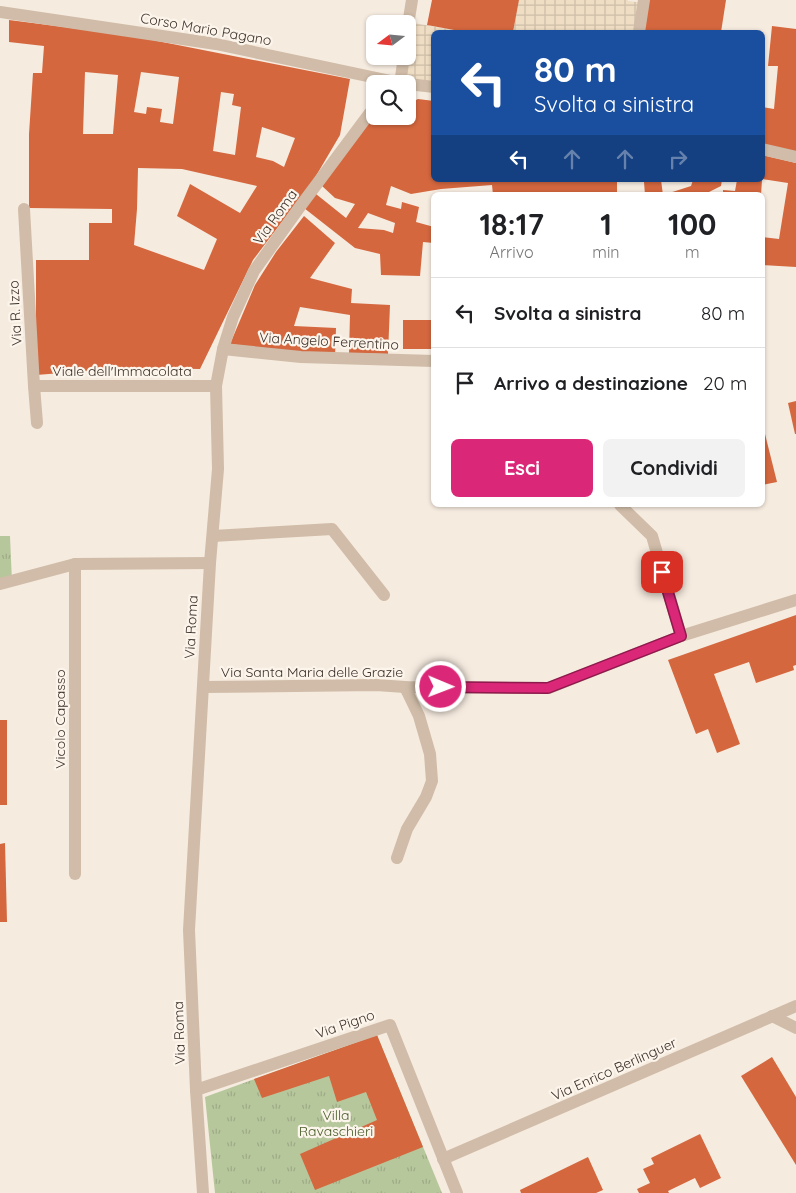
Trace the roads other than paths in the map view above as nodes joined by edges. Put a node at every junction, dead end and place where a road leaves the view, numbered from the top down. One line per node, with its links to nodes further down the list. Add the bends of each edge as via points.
1 (412, 0): 4 (street)
2 (644, 0): 5 (street)
3 (0, 12): 6 (street, Corso Mario Pagano, via 216,44)
4 (410, 15)
5 (639, 30)
6 (366, 77)
7 (416, 85): 8 (street, Corso Mario Pagano)
8 (431, 87)
9 (366, 118): 13 (street, Via Roma, via 254,272)
10 (765, 150): 11 (street)
11 (796, 157)
12 (24, 209): 15 (street, Via R. Izzo)
13 (222, 349): 14 (street, Via Angelo Ferrentino, via 301,357); 16 (street, Via Roma)
14 (431, 361)
15 (34, 386): 16 (street, Viale dell'Immacolata); 17 (street, Viale dell'Immacolata)
16 (216, 386): 19 (street, Via Roma, via 218,469)
17 (37, 422)
18 (622, 507): 25 (street, via 652,536)
19 (212, 536): 20 (street, Via Roma); 23 (street, via 332,529)
20 (210, 563): 21 (street); 27 (street, Via Roma)
21 (76, 564): 22 (street); 29 (street, Vicolo Capasso)
22 (0, 584)
23 (384, 595)
24 (796, 600): 25 (street, Via Santa Maria delle Grazie)
25 (681, 636): 26 (street, Via Santa Maria delle Grazie, via 548,688)
26 (405, 686): 27 (street, Via Santa Maria delle Grazie); 28 (street, via 419,716 430,754 432,781)
27 (202, 687): 33 (street, Via Roma, via 189,930)
28 (396, 858)
29 (75, 874)
30 (796, 1006): 31 (street, Via Enrico Berlinguer)
31 (772, 1016): 32 (street); 34 (street, Via Enrico Berlinguer)
32 (796, 1028)
33 (196, 1090): 34 (street, Via Pigno, via 390,1025); 35 (street, Via Roma)
34 (443, 1159): 36 (street, Via Pigno)
35 (203, 1193)
36 (457, 1193)

